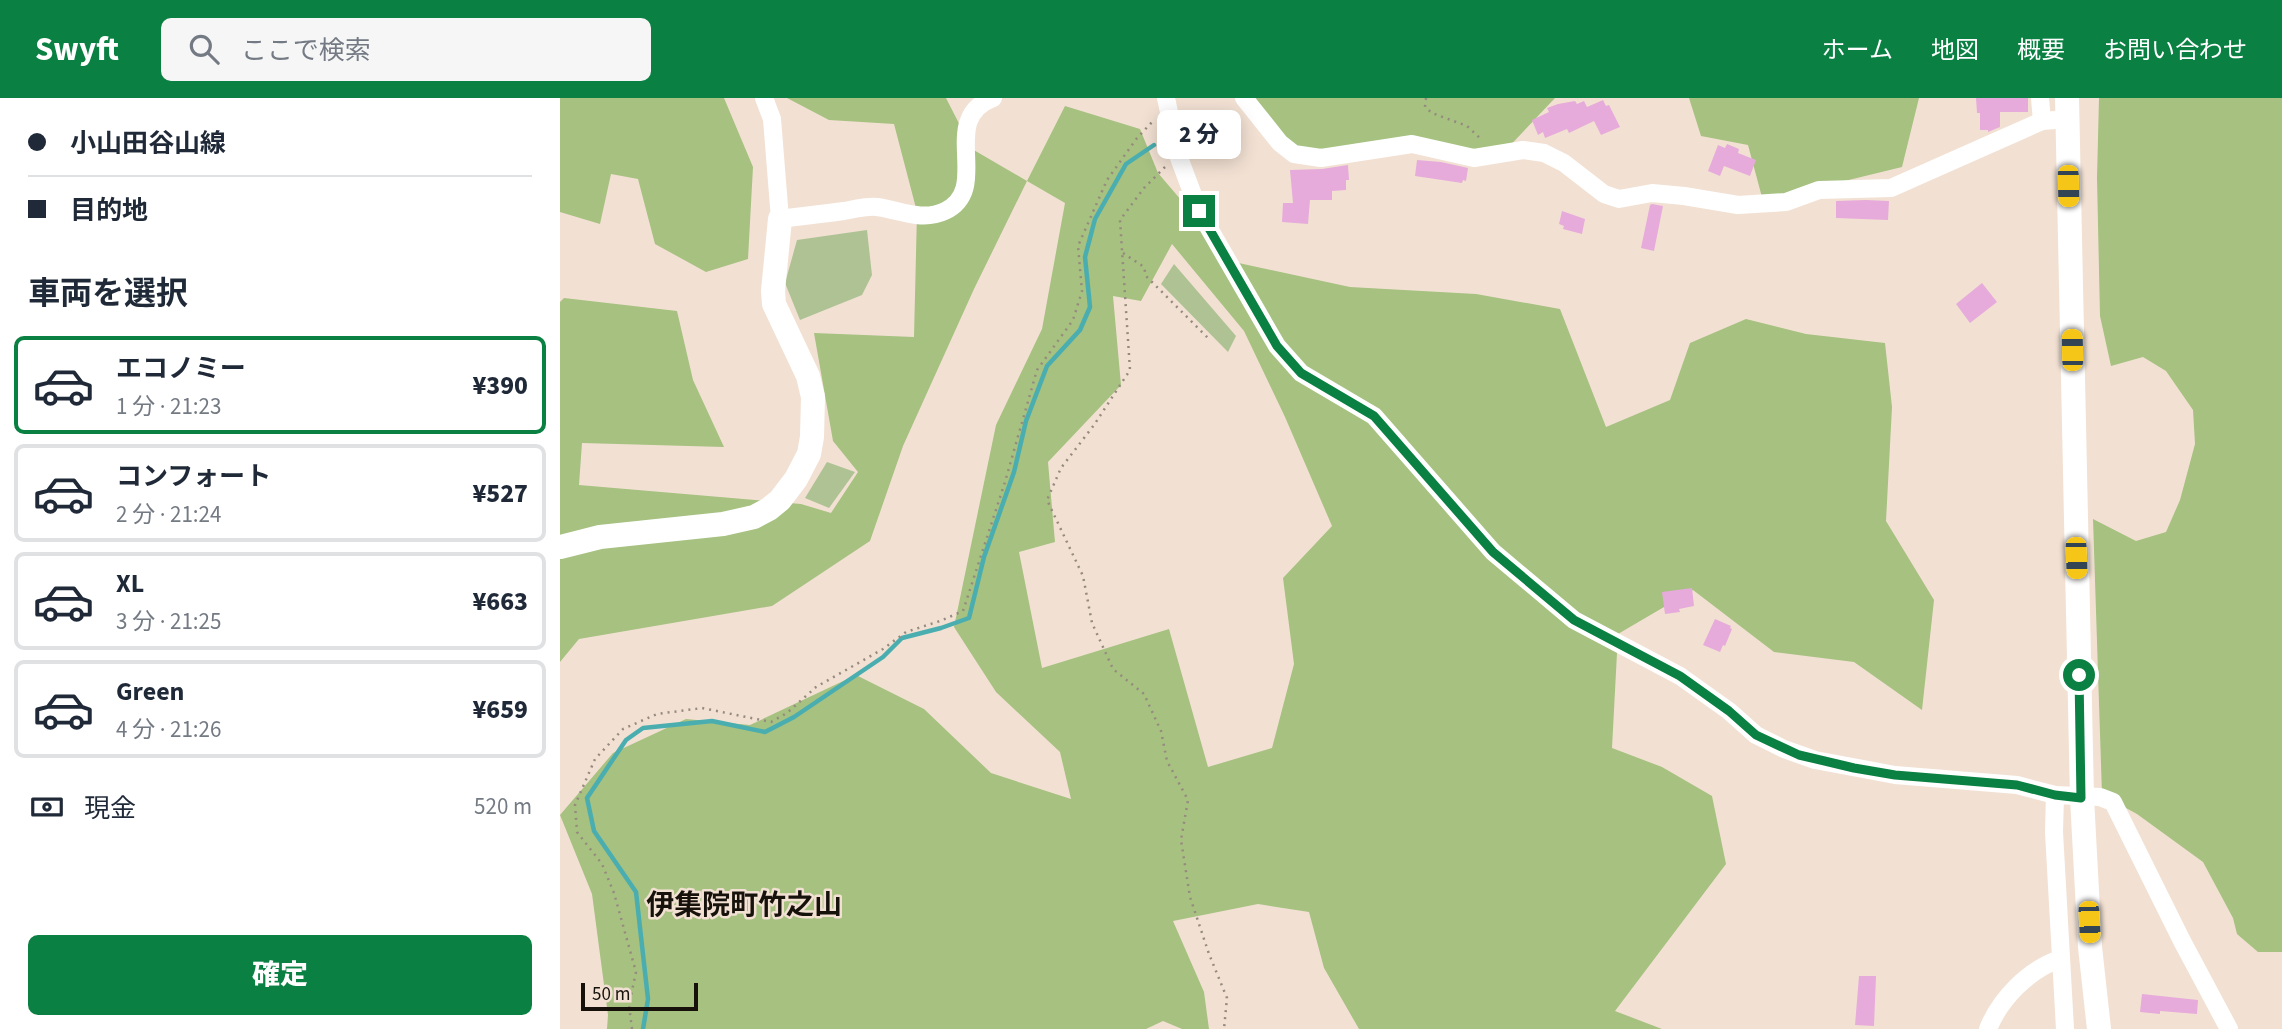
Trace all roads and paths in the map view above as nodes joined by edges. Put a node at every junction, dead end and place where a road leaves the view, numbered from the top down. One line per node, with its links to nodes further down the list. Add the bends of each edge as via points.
1 (764, 98): 11 (street, via 772,119)
2 (993, 98): 11 (street, via 981,103 967,124 966,190 959,202 945,211 926,217 874,207)
3 (1244, 98): 9 (street, via 1294,154 1321,158 1412,144 1474,158)
4 (1426, 98): 9 (path, via 1425,107 1432,113 1467,126)
5 (2040, 98): 8 (street)
6 (1168, 102): 10 (street); 18 (path, via 1107,180 1078,246 1082,291 1073,320 1037,370 962,611 906,632 816,687 771,722 702,709 657,714 623,729 595,759 575,805 577,832 602,864 614,893 636,972 629,1005)
7 (2068, 108): 8 (street); 16 (main road)
8 (2042, 121): 9 (street, via 1891,188 1819,190 1786,202 1738,205 1652,193 1619,199 1604,194 1544,153)
9 (1497, 154)
10 (1178, 155): 12 (path, via 1120,220); 15 (street, via 1199,211 1277,346 1301,373 1374,416 1493,552 1574,620 1680,676 1756,735 1784,749 1854,768 2017,785)
11 (780, 219): 14 (main road, via 774,304 808,376 813,397 809,454 796,479 776,504 754,517 600,537)
12 (1122, 253): 13 (path, via 1144,267 1146,276); 19 (path, via 1130,370 1061,468 1047,500 1083,576 1092,623 1113,670 1144,694 1161,731 1167,761 1188,800 1181,840 1184,863 1190,897 1227,998)
13 (1208, 338)
14 (560, 547)
15 (2055, 795): 16 (street); 17 (street)
16 (2081, 798): 22 (main road); 23 (street, via 2113,802)
17 (2060, 959): 20 (street, via 2036,971 2007,996); 21 (street)
18 (632, 1029)
19 (1224, 1029)
20 (1988, 1029)
21 (2065, 1029)
22 (2099, 1029)
23 (2228, 1029)

